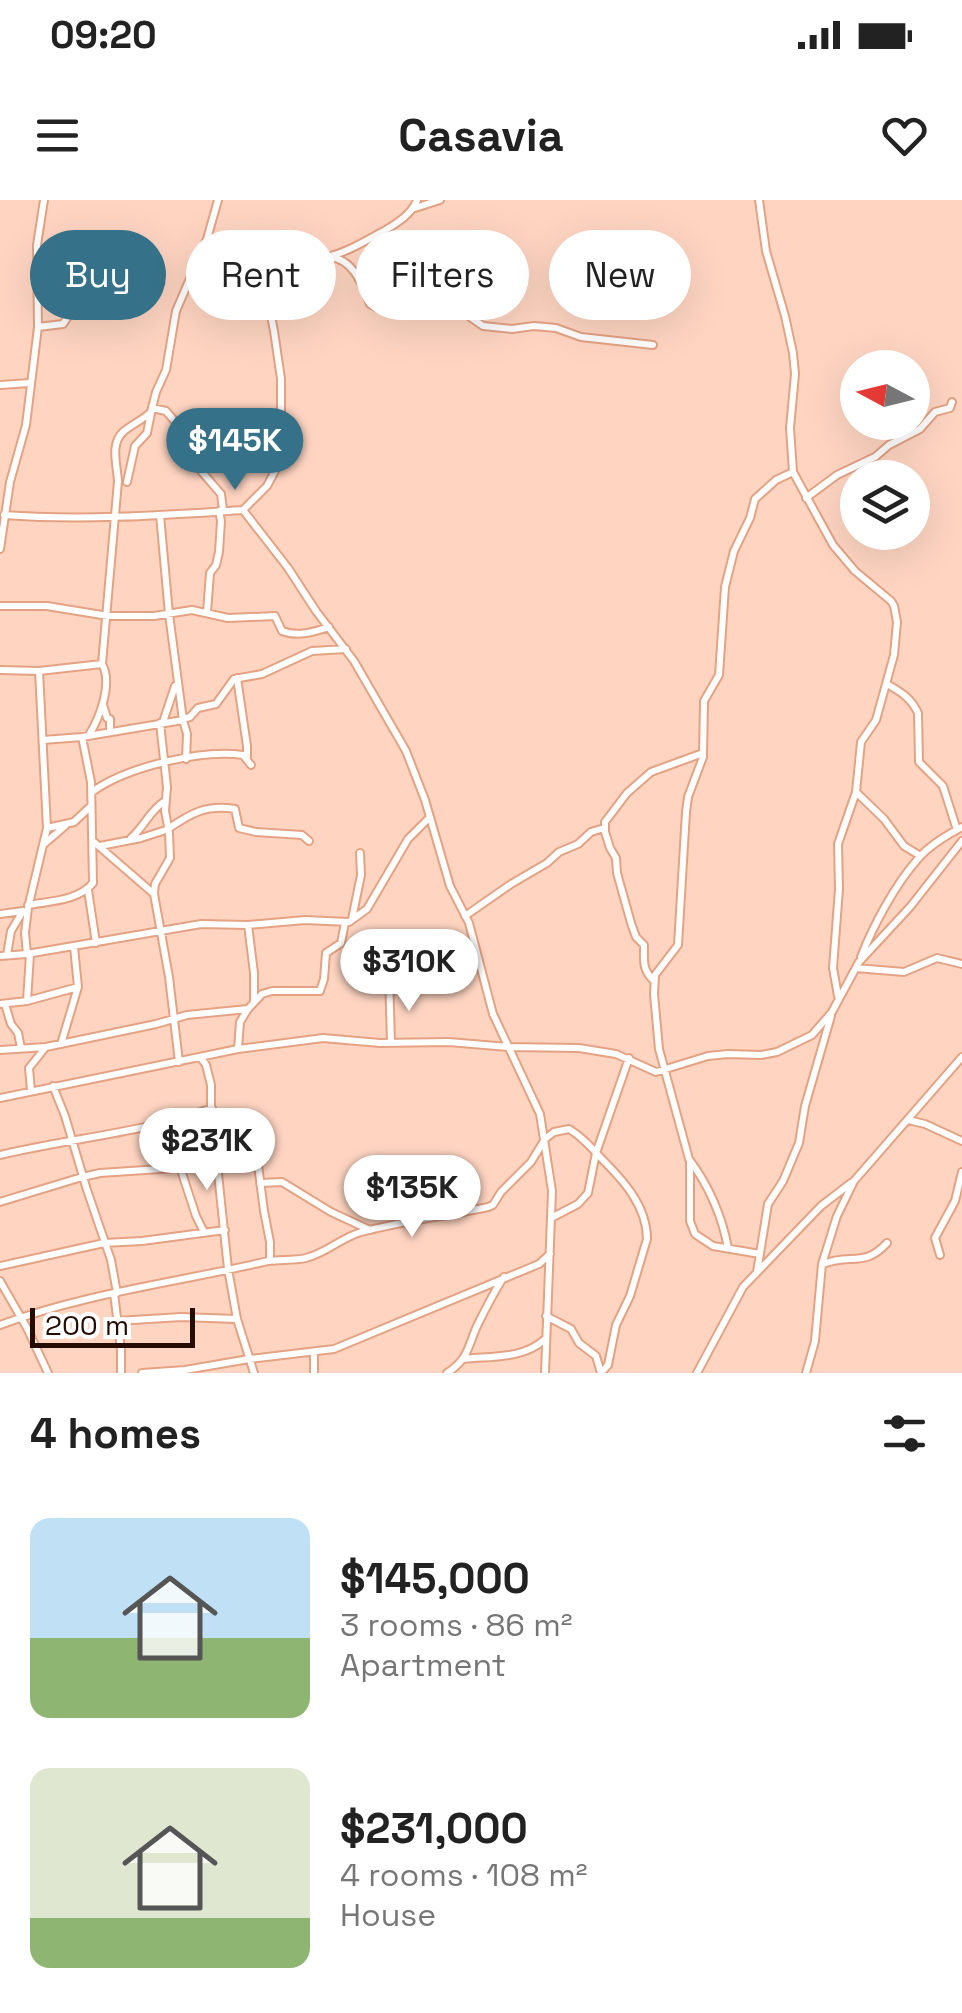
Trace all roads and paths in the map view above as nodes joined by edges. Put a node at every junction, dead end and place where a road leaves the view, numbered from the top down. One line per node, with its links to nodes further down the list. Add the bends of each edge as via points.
1 (44, 200): 15 (street)
2 (218, 200): 7 (street)
3 (418, 200): 6 (street)
4 (440, 200): 6 (street)
5 (759, 200): 21 (street, via 793,353)
6 (414, 209): 8 (street)
7 (210, 230)
8 (336, 254)
9 (336, 257): 10 (street)
10 (356, 278)
11 (186, 290): 20 (street)
12 (66, 320): 15 (street)
13 (272, 320): 25 (street, via 281,378 281,449 267,486)
14 (474, 320): 16 (street)
15 (38, 327): 17 (street)
16 (653, 346)
17 (30, 384): 18 (street); 26 (street)
18 (0, 386)
19 (952, 402): 23 (street, via 916,432)
20 (152, 410): 22 (street); 24 (street, via 166,411 178,425 190,458 220,494); 28 (street, via 117,440)
21 (793, 472): 23 (street); 49 (street, via 755,499 734,551 719,675 704,701)
22 (127, 482)
23 (806, 498): 42 (street, via 844,560 894,606 897,634)
24 (221, 510): 25 (street); 27 (street); 32 (street)
25 (244, 510): 35 (street)
26 (3, 511): 28 (street); 29 (street)
27 (160, 515): 28 (street); 33 (street)
28 (114, 516): 34 (street)
29 (1, 540): 30 (street)
30 (0, 550)
31 (0, 606): 34 (street)
32 (207, 612): 33 (street); 35 (street, via 274,616 286,634)
33 (168, 614): 34 (street); 41 (street)
34 (108, 616): 37 (street)
35 (329, 627): 36 (street)
36 (346, 649): 40 (street, via 312,651); 56 (street, via 406,751)
37 (102, 664): 39 (street); 43 (street)
38 (0, 670): 39 (street)
39 (40, 670): 48 (street)
40 (237, 678): 44 (street, via 216,704); 50 (street, via 249,761 213,753)
41 (177, 681): 44 (street); 45 (street)
42 (887, 684): 52 (street, via 862,742); 61 (street, via 915,706 919,762 946,791)
43 (102, 704): 46 (street); 47 (street)
44 (183, 719): 45 (street); 50 (street)
45 (161, 723): 46 (street); 51 (street)
46 (110, 732): 47 (street)
47 (86, 736): 48 (street); 53 (street)
48 (43, 740): 58 (street)
49 (703, 753): 59 (street, via 644,778); 84 (street, via 688,796 678,946)
50 (186, 759): 51 (street)
51 (163, 762): 53 (street); 54 (street)
52 (856, 792): 68 (street); 86 (street, via 838,844 833,968)
53 (91, 793): 55 (street)
54 (165, 802): 60 (street); 62 (street)
55 (92, 806): 57 (street); 66 (street)
56 (429, 818): 73 (street); 74 (street, via 408,839 367,909)
57 (66, 825): 58 (street); 65 (street)
58 (47, 828): 65 (street)
59 (604, 828): 73 (street); 84 (street)
60 (169, 829): 62 (street); 63 (street, via 202,809 228,808 237,813 240,828); 70 (street, via 170,858)
61 (960, 829): 68 (street)
62 (130, 839): 66 (street)
63 (310, 841)
64 (962, 841): 82 (street)
65 (44, 844): 71 (street)
66 (96, 844): 69 (street); 70 (street)
67 (360, 853): 74 (street, via 362,874)
68 (920, 856): 82 (street)
69 (88, 889): 71 (street); 77 (street)
70 (154, 894): 76 (street)
71 (26, 908): 72 (street); 79 (street); 80 (street)
72 (0, 914)
73 (466, 916): 96 (street)
74 (349, 922): 75 (street); 89 (street, via 341,943 326,954 320,990 272,991)
75 (248, 925): 76 (street); 89 (street)
76 (159, 931): 77 (street); 91 (street)
77 (96, 943): 78 (street)
78 (74, 946): 79 (street); 85 (street)
79 (28, 954): 80 (street); 87 (street)
80 (3, 956)
81 (962, 964): 82 (street, via 937,958 904,972)
82 (857, 965): 86 (street)
83 (401, 968): 93 (street, via 389,973)
84 (654, 982): 104 (street)
85 (78, 987): 87 (street); 94 (street)
86 (839, 997): 90 (street)
87 (27, 1001): 88 (street)
88 (2, 1004): 97 (street)
89 (251, 1006): 91 (street); 98 (street, via 239,1026)
90 (832, 1012): 104 (street, via 812,1034 777,1052 708,1056); 133 (street, via 798,1143 768,1204)
91 (174, 1018): 92 (street); 94 (street)
92 (177, 1042): 101 (street); 103 (street)
93 (392, 1043): 96 (street); 98 (street, via 323,1038)
94 (61, 1044): 95 (street)
95 (46, 1047): 97 (street); 105 (street)
96 (508, 1047): 102 (street, via 579,1048); 112 (street)
97 (21, 1048): 99 (street)
98 (238, 1049): 101 (street)
99 (0, 1050)
100 (962, 1057): 111 (street)
101 (196, 1058): 103 (street); 110 (street, via 210,1077)
102 (629, 1058): 104 (street, via 652,1071); 115 (street)
103 (179, 1062): 106 (street)
104 (666, 1070): 117 (street)
105 (28, 1074): 107 (street); 108 (street)
106 (53, 1086): 107 (street); 114 (street)
107 (31, 1091): 108 (street)
108 (16, 1096): 109 (street)
109 (0, 1098)
110 (212, 1108): 114 (street); 118 (street)
111 (906, 1120): 113 (street); 122 (street)
112 (545, 1138): 115 (street, via 569,1129); 125 (street); 127 (street, via 492,1205)
113 (962, 1141)
114 (72, 1142): 116 (street); 121 (street)
115 (596, 1152): 125 (street, via 588,1193); 143 (street, via 627,1185 648,1232 601,1373 596,1356 571,1329)
116 (0, 1155)
117 (690, 1159): 131 (street, via 713,1200); 131 (street, via 691,1229 713,1246)
118 (217, 1164): 119 (street); 123 (street, via 256,1161); 126 (street)
119 (180, 1167): 121 (street); 128 (street)
120 (962, 1172): 134 (street, via 935,1238)
121 (82, 1176): 124 (street); 130 (street)
122 (854, 1181): 136 (street); 139 (street)
123 (260, 1183): 127 (street, via 282,1182); 135 (street)
124 (0, 1202)
125 (552, 1218): 132 (street)
126 (225, 1230): 128 (street); 138 (street)
127 (370, 1230): 135 (street, via 312,1257)
128 (204, 1232): 130 (street)
129 (887, 1242): 136 (street, via 866,1258)
130 (104, 1243): 137 (street); 142 (street)
131 (728, 1248): 133 (street)
132 (551, 1253): 140 (street); 143 (street)
133 (760, 1254): 139 (street)
134 (940, 1254)
135 (270, 1261): 138 (street)
136 (822, 1264): 160 (street)
137 (0, 1266)
138 (228, 1269): 142 (street); 145 (street)
139 (757, 1272): 159 (street, via 730,1308)
140 (505, 1276): 149 (street, via 344,1346); 151 (street)
141 (0, 1281): 144 (street)
142 (115, 1293): 144 (street); 146 (street)
143 (546, 1316): 148 (street)
144 (20, 1318): 147 (street); 152 (street)
145 (237, 1318): 146 (street); 150 (street)
146 (117, 1321): 153 (street)
147 (0, 1325)
148 (545, 1339): 151 (street, via 512,1354); 158 (street)
149 (314, 1352): 150 (street); 156 (street)
150 (249, 1359): 154 (street); 155 (street)
151 (464, 1359): 157 (street)
152 (48, 1373)
153 (121, 1373)
154 (142, 1373)
155 (254, 1373)
156 (314, 1373)
157 (446, 1373)
158 (545, 1373)
159 (698, 1373)
160 (806, 1373)

